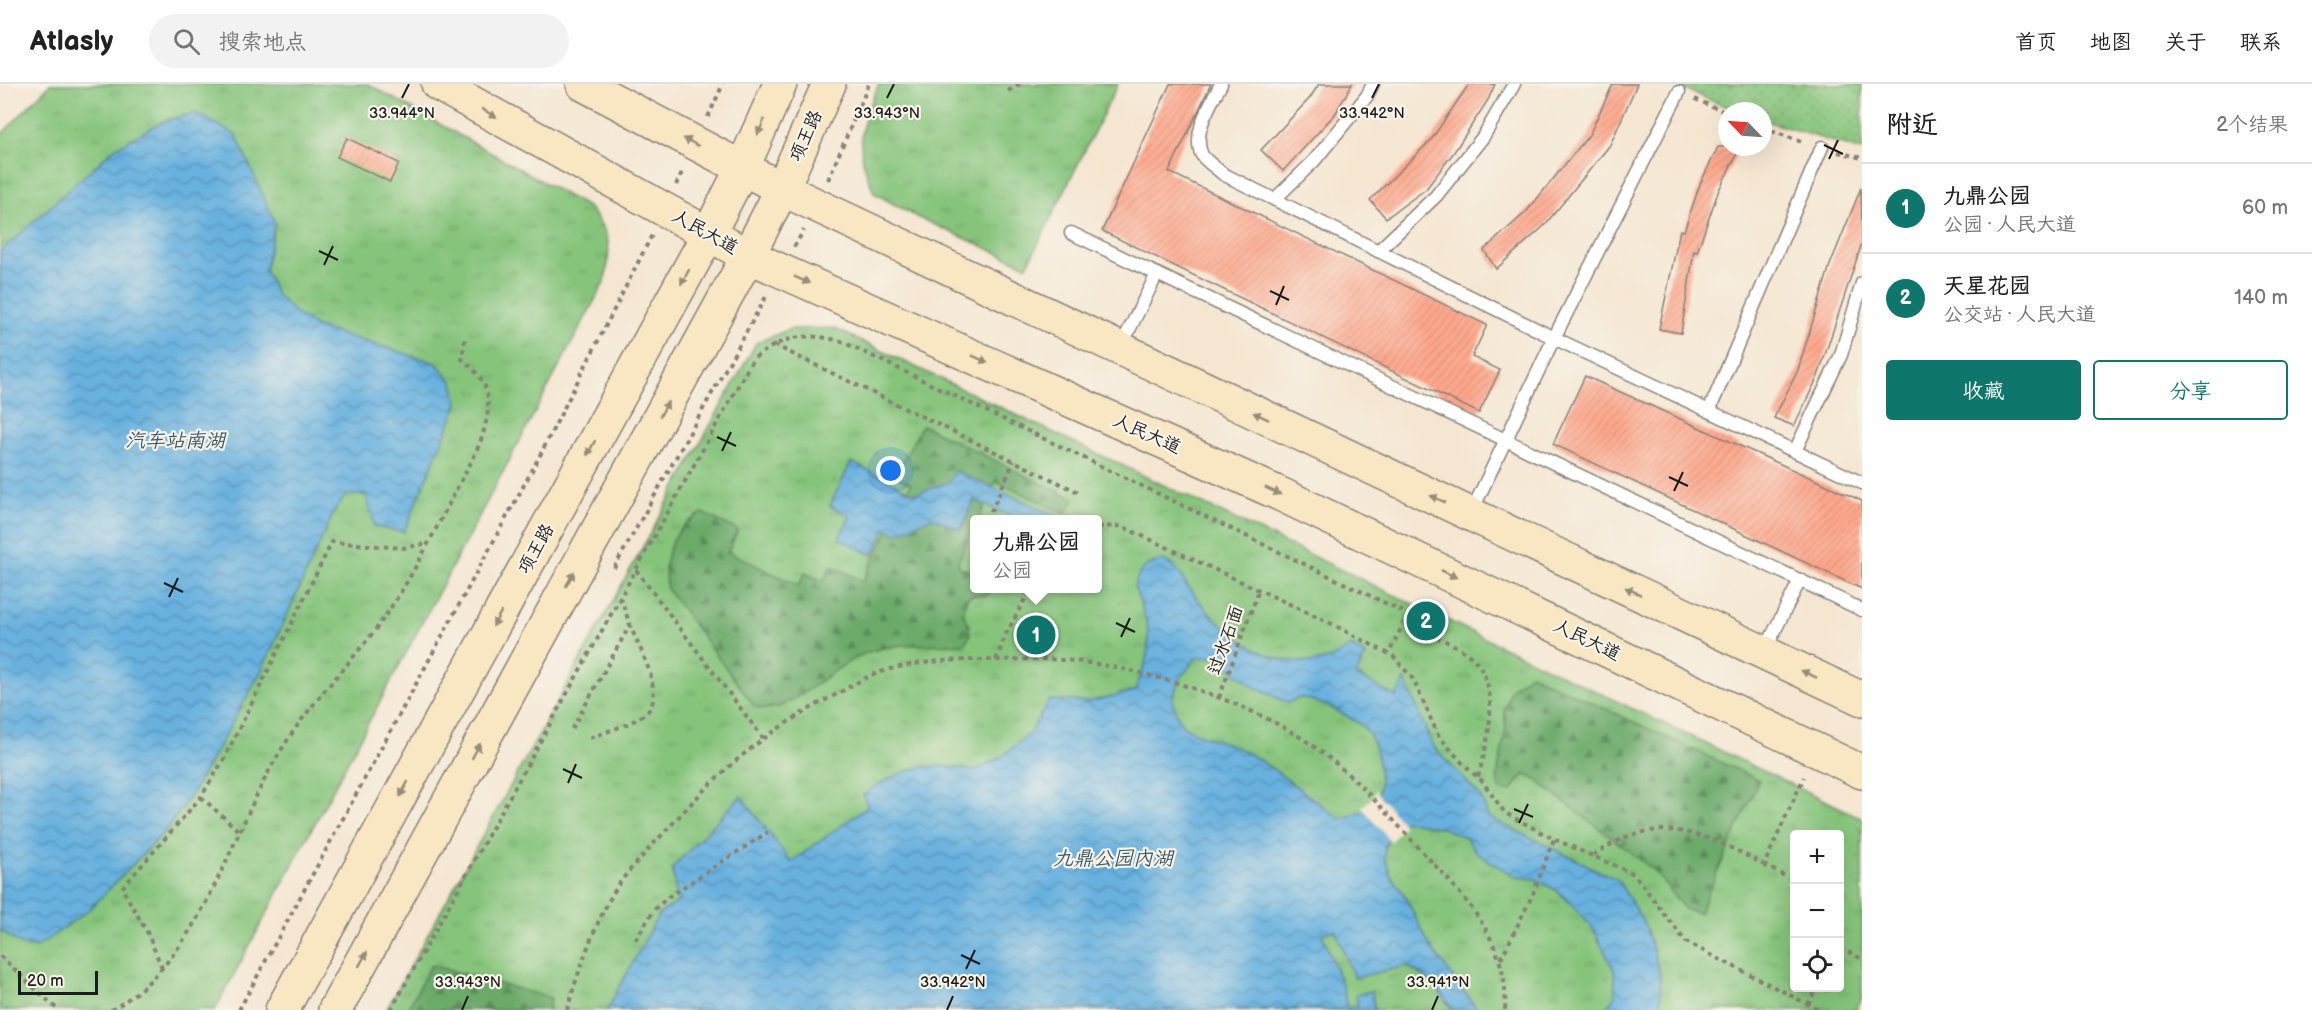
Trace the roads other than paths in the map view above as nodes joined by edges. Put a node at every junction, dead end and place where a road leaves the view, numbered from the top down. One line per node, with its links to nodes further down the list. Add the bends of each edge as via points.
1 (438, 84): 14 (main road, 人民大道, one-way to 14)
2 (583, 84): 10 (main road, one-way to 2)
3 (780, 84): 10 (main road, 项王路, one-way to 10)
4 (829, 84): 11 (main road, 项王路)
5 (1221, 84): 12 (lane, via 1198,140 1203,156 1223,174)
6 (1373, 84): 12 (lane, via 1314,161)
7 (1514, 84): 15 (lane, via 1483,137 1436,196)
8 (1679, 92): 19 (lane)
9 (1822, 147): 21 (lane)
10 (742, 170): 11 (main road); 14 (main road, 项王路)
11 (782, 189): 16 (main road, 项王路); 20 (main road)
12 (1275, 199): 15 (lane)
13 (1071, 233): 17 (lane)
14 (708, 235): 16 (main road, 人民大道); 31 (main road, 项王路, one-way to 31)
15 (1378, 250): 19 (lane)
16 (748, 256): 30 (main road, 人民大道, one-way to 30, via 1280,494); 32 (main road, 项王路, one-way to 16)
17 (1157, 274): 20 (lane); 22 (lane)
18 (1862, 283): 23 (lane, via 1841,355)
19 (1554, 338): 21 (lane); 22 (lane)
20 (1120, 349): 25 (main road, one-way to 20)
21 (1709, 411): 23 (lane)
22 (1506, 440): 25 (lane); 26 (lane)
23 (1794, 451): 24 (lane)
24 (1862, 483)
25 (1470, 514): 28 (main road, one-way to 25)
26 (1800, 580): 27 (lane); 28 (lane)
27 (1862, 610)
28 (1764, 653): 29 (main road, one-way to 28)
29 (1862, 699)
30 (1862, 772)
31 (282, 1010)
32 (335, 1010)

